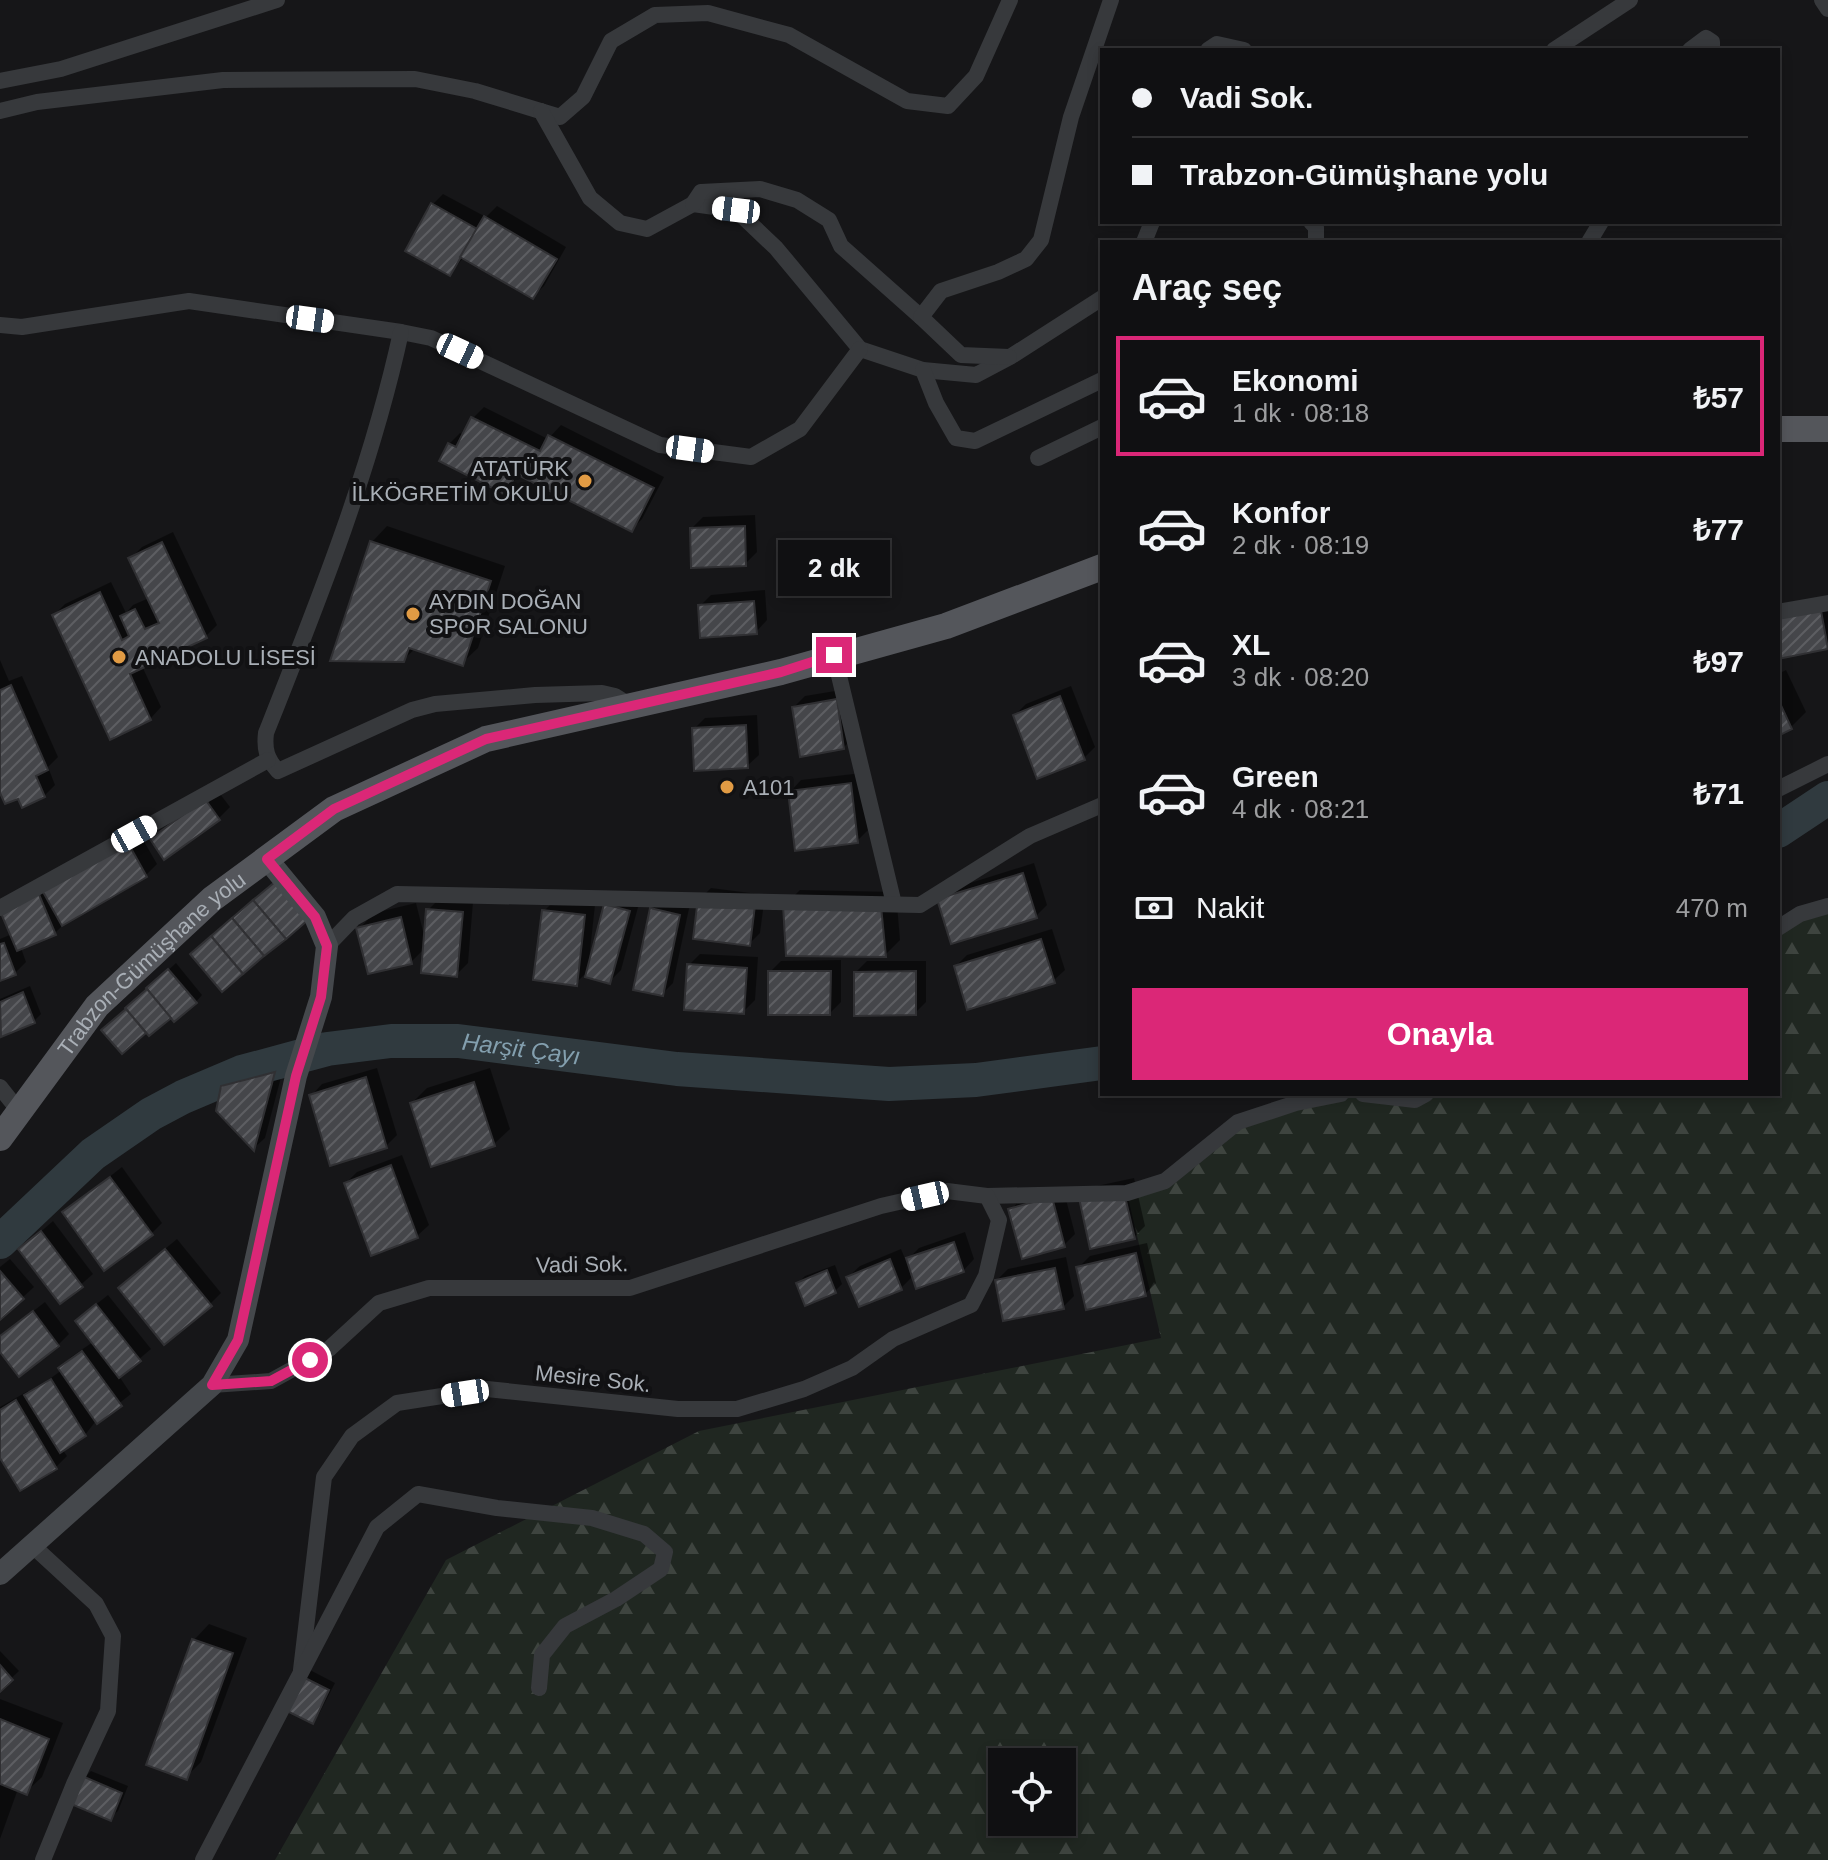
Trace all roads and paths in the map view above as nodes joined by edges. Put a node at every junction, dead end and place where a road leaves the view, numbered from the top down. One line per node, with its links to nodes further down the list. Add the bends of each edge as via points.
1 (277, 0): 13 (street, via 61,69)
2 (1010, 0): 6 (street, via 976,76 948,106 907,101 789,35)
3 (1111, 0): 18 (street, via 1071,117 1041,240 1026,259 941,291)
4 (1630, 0): 10 (street)
5 (1822, 0): 7 (street)
6 (699, 7): 15 (street, via 655,15 611,41 583,97 560,117)
7 (1828, 9)
8 (1211, 48): 9 (street)
9 (1235, 48)
10 (1557, 48)
11 (1693, 48): 12 (street, via 1706,38)
12 (1712, 48)
13 (0, 81)
14 (0, 111): 15 (street, via 223,80 415,79)
15 (541, 111): 16 (street, via 590,198 620,223 647,229)
16 (693, 204): 18 (street, via 701,192 760,189 797,200 829,220 841,246); 21 (street, via 736,210 776,248)
17 (1100, 299): 22 (street)
18 (921, 317): 22 (street, via 961,355)
19 (0, 325): 20 (street, via 22,327 189,301)
20 (401, 332): 21 (street, via 431,338 660,445 751,457 800,429); 34 (street, via 347,522 266,733)
21 (860, 349): 23 (street)
22 (1010, 357): 23 (street, via 976,375)
23 (923, 370): 24 (street, via 956,438 975,441)
24 (1100, 381)
25 (1100, 428): 28 (street)
26 (1780, 429): 27 (main road)
27 (1828, 429)
28 (1038, 458)
29 (1100, 568): 32 (main road, Trabzon-Gümüşhane yolu, via 946,626)
30 (1828, 603): 31 (street)
31 (1780, 612)
32 (834, 655): 33 (main road, Trabzon-Gümüşhane yolu); 39 (street)
33 (633, 707): 34 (street, via 602,693 435,704 278,771); 38 (main road, Trabzon-Gümüşhane yolu, via 486,739 334,809)
34 (268, 760): 41 (street)
35 (1828, 764): 36 (street)
36 (1780, 788)
37 (1100, 806): 39 (street, via 1030,836 920,905)
38 (267, 859): 43 (street, via 315,917); 48 (main road, Trabzon-Gümüşhane yolu, via 212,899 97,1006)
39 (894, 904): 43 (street, via 397,894 354,918)
40 (1828, 906): 42 (street)
41 (0, 908)
42 (1780, 927)
43 (327, 946): 51 (street, via 321,997 296,1076 238,1340)
44 (0, 1088): 48 (street)
45 (1331, 1096): 50 (street, Vadi Sok., via 1238,1122 1165,1181 1127,1193)
46 (1380, 1096): 47 (street)
47 (1422, 1096)
48 (19, 1111): 49 (main road, Trabzon-Gümüşhane yolu)
49 (0, 1138)
50 (987, 1196): 51 (street, Vadi Sok., via 947,1191 881,1206 630,1288 429,1288 379,1303 329,1349 271,1381); 54 (street, Mesire Sok., via 999,1220 986,1276 971,1305 893,1339 852,1368 804,1389 737,1409 678,1409 487,1389 397,1403 352,1436 324,1477)
51 (212, 1385): 52 (street)
52 (33, 1546): 53 (street); 56 (street, via 96,1604 113,1636 108,1711)
53 (0, 1574)
54 (301, 1670): 55 (street, via 377,1527 418,1494 592,1518 644,1534 665,1552 661,1569 565,1626 542,1655); 57 (street)
55 (539, 1688)
56 (43, 1860)
57 (203, 1860)

